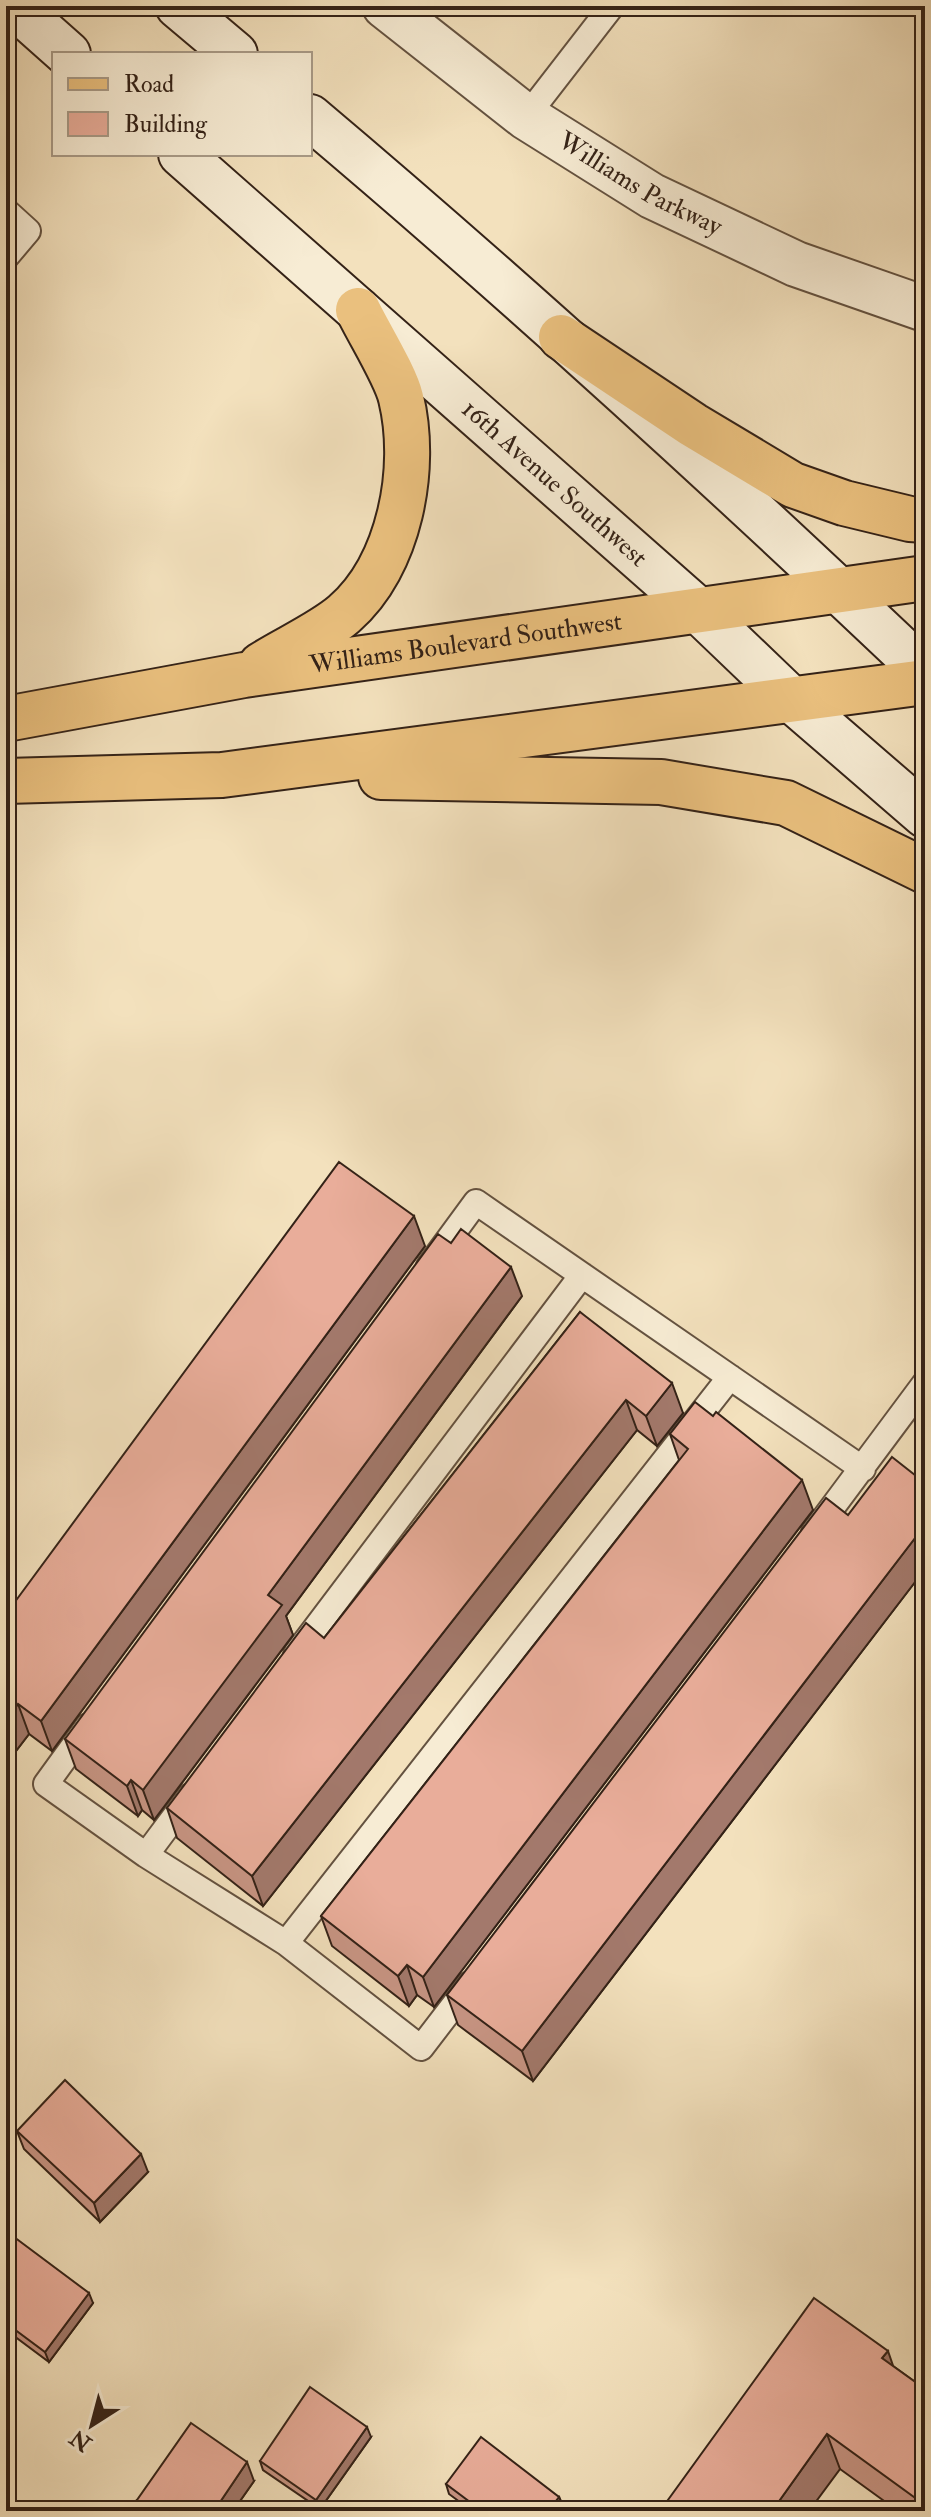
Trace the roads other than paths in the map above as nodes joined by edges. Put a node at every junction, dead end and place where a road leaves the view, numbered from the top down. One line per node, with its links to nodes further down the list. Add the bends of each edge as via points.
1 (14, 6): 5 (main road)
2 (178, 6): 6 (main road)
3 (385, 6): 7 (main road, Williams Parkway)
4 (612, 6): 7 (lane)
5 (66, 52)
6 (233, 52)
7 (526, 117): 12 (main road, Williams Parkway, via 652,196 796,264)
8 (312, 119): 14 (main road)
9 (183, 156): 13 (main road, 16th Avenue Southwest)
10 (6, 211): 11 (lane, via 28,231)
11 (6, 257)
12 (925, 309)
13 (358, 310): 18 (main road, 16th Avenue Southwest); 20 (main road, via 401,396 408,466 393,540 373,582 343,615)
14 (561, 337): 15 (main road, via 793,485 844,503); 17 (main road)
15 (925, 520)
16 (925, 578): 17 (main road, Williams Boulevard Southwest)
17 (838, 589): 18 (main road, Williams Boulevard Southwest); 19 (main road)
18 (698, 610): 20 (main road, Williams Boulevard Southwest); 22 (main road, 16th Avenue Southwest)
19 (925, 672)
20 (244, 675): 23 (main road, Williams Boulevard Southwest)
21 (925, 682): 22 (main road)
22 (793, 701): 24 (main road); 26 (main road, 16th Avenue Southwest)
23 (6, 719)
24 (222, 775): 25 (main road); 27 (main road, via 661,782 786,803)
25 (6, 781)
26 (925, 815)
27 (925, 871)
28 (582, 1275): 29 (lane, via 476,1202); 30 (lane); 34 (lane)
29 (419, 1278)
30 (730, 1377): 32 (lane); 38 (lane)
31 (925, 1383): 32 (lane)
32 (863, 1469): 33 (lane)
33 (795, 1557)
34 (278, 1678)
35 (102, 1708): 37 (lane, via 46,1784)
36 (202, 1779): 37 (lane)
37 (146, 1855): 38 (lane)
38 (286, 1943): 39 (lane, via 421,2048)
39 (488, 1960)

